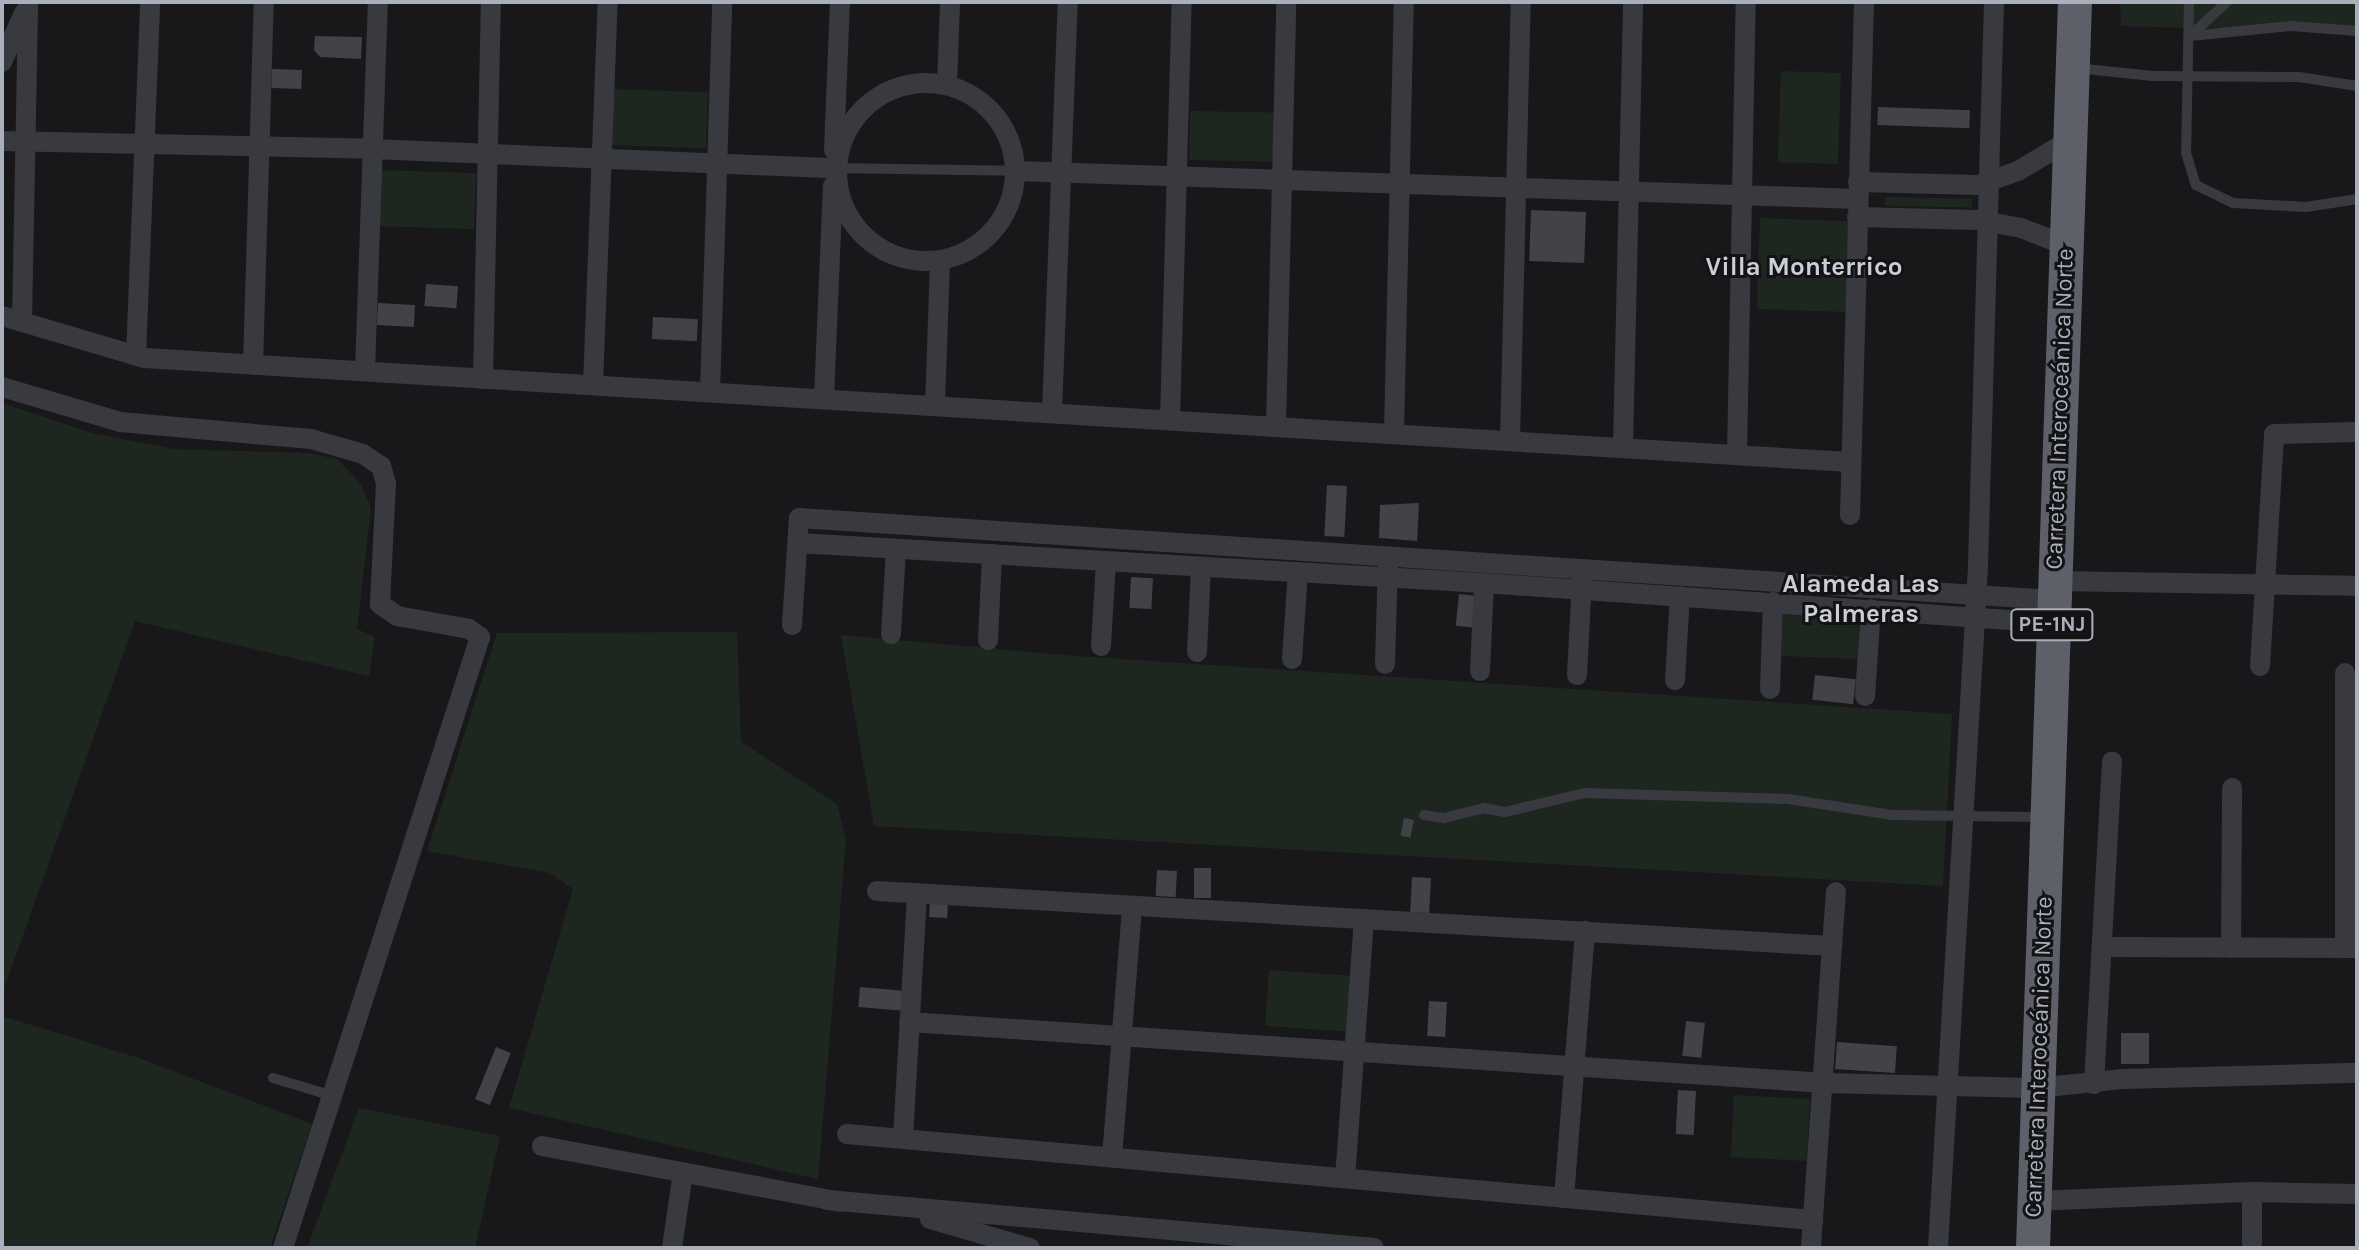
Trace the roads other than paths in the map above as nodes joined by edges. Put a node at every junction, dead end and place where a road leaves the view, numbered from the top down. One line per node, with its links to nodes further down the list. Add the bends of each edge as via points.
1 (150, 2): 32 (street)
2 (264, 2): 33 (street)
3 (378, 2): 34 (street)
4 (491, 2): 35 (street)
5 (608, 2): 36 (street)
6 (722, 2): 37 (street)
7 (840, 2): 38 (street)
8 (950, 2): 27 (street)
9 (1068, 2): 40 (street)
10 (1182, 2): 41 (street)
11 (1286, 2): 42 (street)
12 (1404, 2): 44 (street)
13 (1521, 2): 45 (street)
14 (1633, 2): 46 (street)
15 (1746, 2): 47 (street)
16 (1864, 2): 48 (street)
17 (1994, 2): 43 (street)
18 (2075, 2): 25 (highway, Carretera Interoceánica Norte / PE-1NJ)
19 (2189, 2): 23 (lane)
20 (2227, 2): 23 (lane)
21 (28, 3): 24 (street); 30 (street)
22 (2357, 31): 23 (lane, via 2291,26)
23 (2190, 36): 26 (lane)
24 (2, 62)
25 (2073, 67): 26 (lane); 31 (highway, Carretera Interoceánica Norte / PE-1NJ)
26 (2187, 75): 28 (lane, via 2299,77); 49 (lane, via 2189,174 2208,194 2233,203 2306,207)
27 (947, 85): 38 (street, via 910,84 883,93 861,111 844,136); 39 (street, via 988,107 1005,130)
28 (2357, 86)
29 (2, 141): 30 (street)
30 (25, 141): 32 (street); 53 (street)
31 (2068, 141): 43 (street); 51 (highway, Carretera Interoceánica Norte / PE-1NJ)
32 (144, 144): 33 (street); 54 (street)
33 (259, 147): 34 (street); 55 (street)
34 (372, 149): 35 (street); 56 (street)
35 (487, 154): 36 (street); 57 (street)
36 (602, 158): 37 (street); 58 (street)
37 (717, 163): 38 (street); 60 (street)
38 (833, 168): 39 (lane); 52 (street, via 854,225 876,246 904,259); 61 (street)
39 (1014, 171): 40 (street); 52 (street, via 1006,212 989,235 964,253)
40 (1061, 172): 41 (street); 63 (street)
41 (1177, 178): 42 (street); 64 (street)
42 (1282, 183): 44 (street); 65 (street)
43 (1988, 183): 48 (street); 50 (street)
44 (1400, 186): 45 (street); 67 (street)
45 (1516, 190): 46 (street); 68 (street)
46 (1629, 193): 47 (street); 69 (street)
47 (1742, 196): 48 (street); 70 (street)
48 (1858, 199): 50 (street); 71 (street)
49 (2357, 199)
50 (1986, 221): 51 (street); 86 (street)
51 (2065, 245): 88 (highway, Carretera Interoceánica Norte / PE-1NJ)
52 (940, 260): 62 (street)
53 (12, 319): 54 (street)
54 (136, 356): 55 (street)
55 (253, 365): 56 (street)
56 (365, 371): 57 (street)
57 (483, 379): 58 (street)
58 (593, 385): 60 (street)
59 (2, 387): 131 (street, via 120,422 311,439 363,454 381,466 386,484 380,604 397,616 469,629 480,637)
60 (710, 392): 61 (street)
61 (824, 398): 62 (street)
62 (935, 405): 63 (street)
63 (1052, 412): 64 (street)
64 (1170, 419): 65 (street)
65 (1276, 425): 67 (street)
66 (2357, 432): 83 (street, via 2274,434)
67 (1394, 433): 68 (street)
68 (1510, 440): 69 (street)
69 (1623, 447): 70 (street)
70 (1737, 455): 71 (street)
71 (1850, 462): 72 (street)
72 (1850, 515)
73 (798, 543): 74 (street); 75 (street, via 799,518); 92 (street)
74 (896, 549): 76 (street); 93 (street)
75 (1388, 553): 78 (street); 81 (street)
76 (992, 554): 77 (street); 94 (street)
77 (1106, 561): 79 (street); 95 (street)
78 (1583, 566): 85 (street); 86 (street)
79 (1201, 567): 80 (street); 96 (street)
80 (1298, 572): 81 (street); 97 (street)
81 (1388, 578): 82 (street); 98 (street)
82 (1484, 583): 85 (street); 100 (street)
83 (2263, 584): 84 (street); 88 (street); 99 (street)
84 (2357, 586)
85 (1581, 589): 87 (street); 102 (street)
86 (1977, 594): 88 (street); 91 (street)
87 (1680, 596): 89 (street); 103 (street)
88 (2053, 601): 91 (street); 110 (highway, Carretera Interoceánica Norte / PE-1NJ)
89 (1773, 602): 90 (street); 104 (street)
90 (1871, 609): 91 (street); 105 (street)
91 (1975, 617): 109 (street)
92 (792, 625)
93 (891, 634)
94 (988, 640)
95 (1101, 646)
96 (1197, 652)
97 (1292, 659)
98 (1385, 664)
99 (2260, 666)
100 (1480, 671)
101 (2345, 673): 120 (street)
102 (1577, 675)
103 (1675, 680)
104 (1770, 689)
105 (1865, 696)
106 (2112, 762): 118 (street)
107 (2232, 788): 119 (street)
108 (1424, 815): 109 (lane, via 1444,818 1484,808 1505,812 1585,793 1788,799 1892,815)
109 (1964, 815): 110 (lane); 129 (street)
110 (2046, 817): 130 (highway, Carretera Interoceánica Norte / PE-1NJ)
111 (877, 891): 113 (street)
112 (1836, 892): 117 (street)
113 (917, 893): 114 (street); 121 (street)
114 (1132, 906): 115 (street); 122 (street)
115 (1364, 919): 116 (street); 123 (street)
116 (1585, 931): 117 (street); 124 (street)
117 (1832, 946): 127 (street)
118 (2103, 947): 119 (street); 128 (street)
119 (2231, 948): 120 (street)
120 (2351, 948)
121 (909, 1022): 122 (street); 133 (street)
122 (1122, 1036): 123 (street); 135 (street)
123 (1355, 1051): 124 (street); 137 (street)
124 (1574, 1066): 127 (street); 140 (street)
125 (2357, 1073): 128 (street)
126 (273, 1078): 131 (lane)
127 (1823, 1082): 129 (street); 143 (street)
128 (2094, 1084): 130 (street)
129 (1944, 1085): 130 (street); 149 (street)
130 (2037, 1088): 142 (highway, Carretera Interoceánica Norte / PE-1NJ)
131 (333, 1096): 144 (street)
132 (847, 1134): 133 (street)
133 (903, 1138): 135 (street)
134 (542, 1146): 136 (street)
135 (1112, 1157): 137 (street)
136 (683, 1173): 141 (street); 145 (street)
137 (1345, 1178): 140 (street)
138 (2252, 1192): 139 (street); 142 (street); 151 (street)
139 (2357, 1194)
140 (1564, 1198): 143 (street)
141 (827, 1200): 146 (street, via 955,1224); 147 (street)
142 (2034, 1201): 150 (highway, Carretera Interoceánica Norte / PE-1NJ)
143 (1813, 1220): 148 (street)
144 (283, 1248)
145 (672, 1248)
146 (1030, 1248)
147 (1374, 1248)
148 (1811, 1248)
149 (1938, 1248)
150 (2033, 1248)
151 (2252, 1248)

